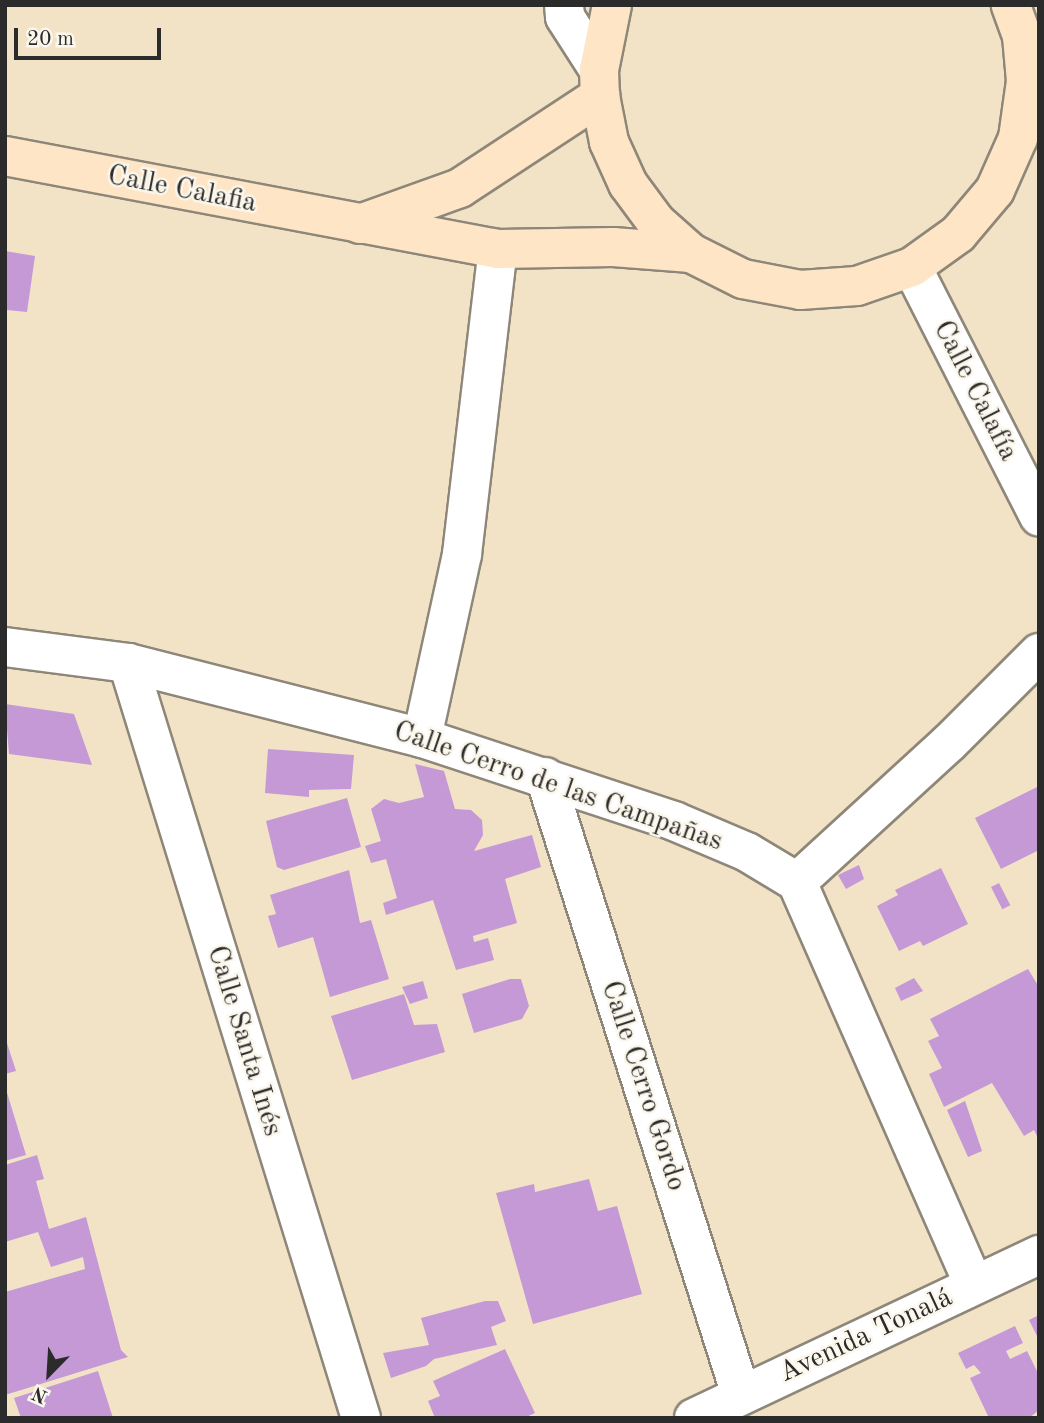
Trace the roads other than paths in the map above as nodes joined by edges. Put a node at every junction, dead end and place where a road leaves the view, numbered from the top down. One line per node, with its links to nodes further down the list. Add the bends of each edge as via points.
1 (564, 5): 5 (street, via 565,16)
2 (612, 5): 5 (street)
3 (1012, 5): 4 (street)
4 (1032, 69): 10 (street, via 1018,138 995,190 958,234)
5 (600, 83): 7 (street, via 460,188); 9 (street, via 609,142 628,184 656,222)
6 (5, 156): 7 (street, Calle Calafia)
7 (358, 225): 8 (street, Calle Calafia)
8 (498, 249): 9 (street, Calle Calafia, via 613,247); 15 (street, via 462,554)
9 (691, 253): 10 (street, via 743,279 800,290 858,286)
10 (912, 267): 11 (street, Calle Calafía)
11 (1039, 516)
12 (5, 647): 14 (street, Calle Cerro de las Campañas)
13 (1039, 653): 17 (street)
14 (128, 663): 15 (street, Calle Cerro de las Campañas); 21 (street, Calle Santa Inés)
15 (422, 738): 16 (street, Calle Cerro de las Campañas)
16 (545, 777): 17 (street, Calle Cerro de las Campañas, via 674,821 747,852); 20 (street, Calle Cerro Gordo)
17 (797, 883): 19 (street)
18 (1039, 1255): 19 (street, Avenida Tonalá)
19 (974, 1285): 20 (street, Avenida Tonalá)
20 (741, 1395): 22 (street, Avenida Tonalá)
21 (360, 1418)
22 (694, 1418)

